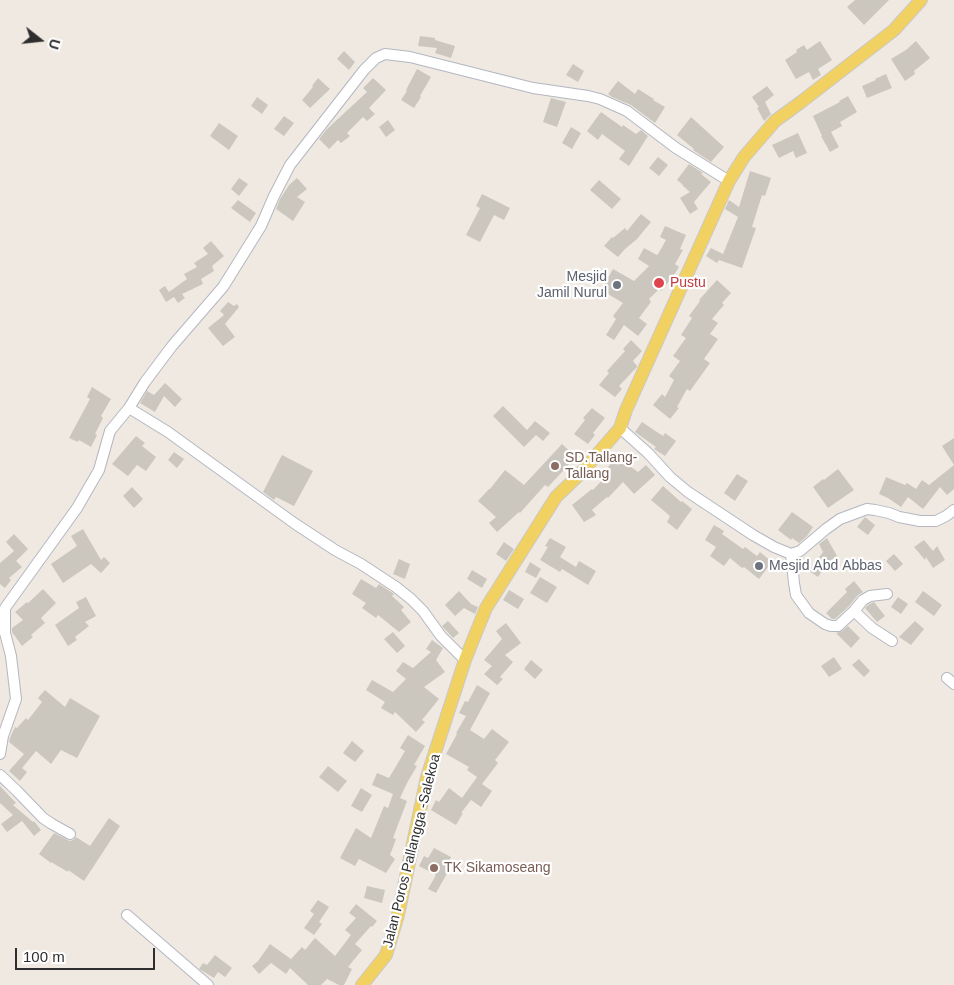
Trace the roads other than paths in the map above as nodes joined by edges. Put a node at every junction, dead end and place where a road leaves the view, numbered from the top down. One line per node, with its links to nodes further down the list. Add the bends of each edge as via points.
1 (921, 0): 2 (main road, Jalan Poros Pallangga -Salekoa, via 894,30 775,120 744,157)
2 (730, 181): 3 (street, via 676,148 627,111 606,101 385,54 364,70 290,165 261,226 223,287 172,346); 4 (main road, Jalan Poros Pallangga -Salekoa)
3 (129, 408): 8 (street, via 110,431 99,470 76,508); 11 (street, via 168,432 294,523 396,587 423,611 441,636)
4 (620, 428): 6 (street, via 688,492 753,535); 11 (main road, Jalan Poros Pallangga -Salekoa, via 556,497 486,608)
5 (954, 510): 6 (street, via 936,521 920,521 867,509 840,519 800,552)
6 (791, 554): 9 (street, via 796,595 809,613 824,624 838,626)
7 (887, 594): 9 (street, via 870,596)
8 (3, 605): 12 (street, via 16,699)
9 (854, 611): 10 (street)
10 (892, 641)
11 (466, 660): 17 (main road, Jalan Poros Pallangga -Salekoa, via 427,778 398,915 386,955)
12 (0, 754)
13 (0, 775): 14 (street, via 43,818)
14 (70, 834)
15 (127, 915): 16 (street)
16 (208, 985)
17 (362, 985)

